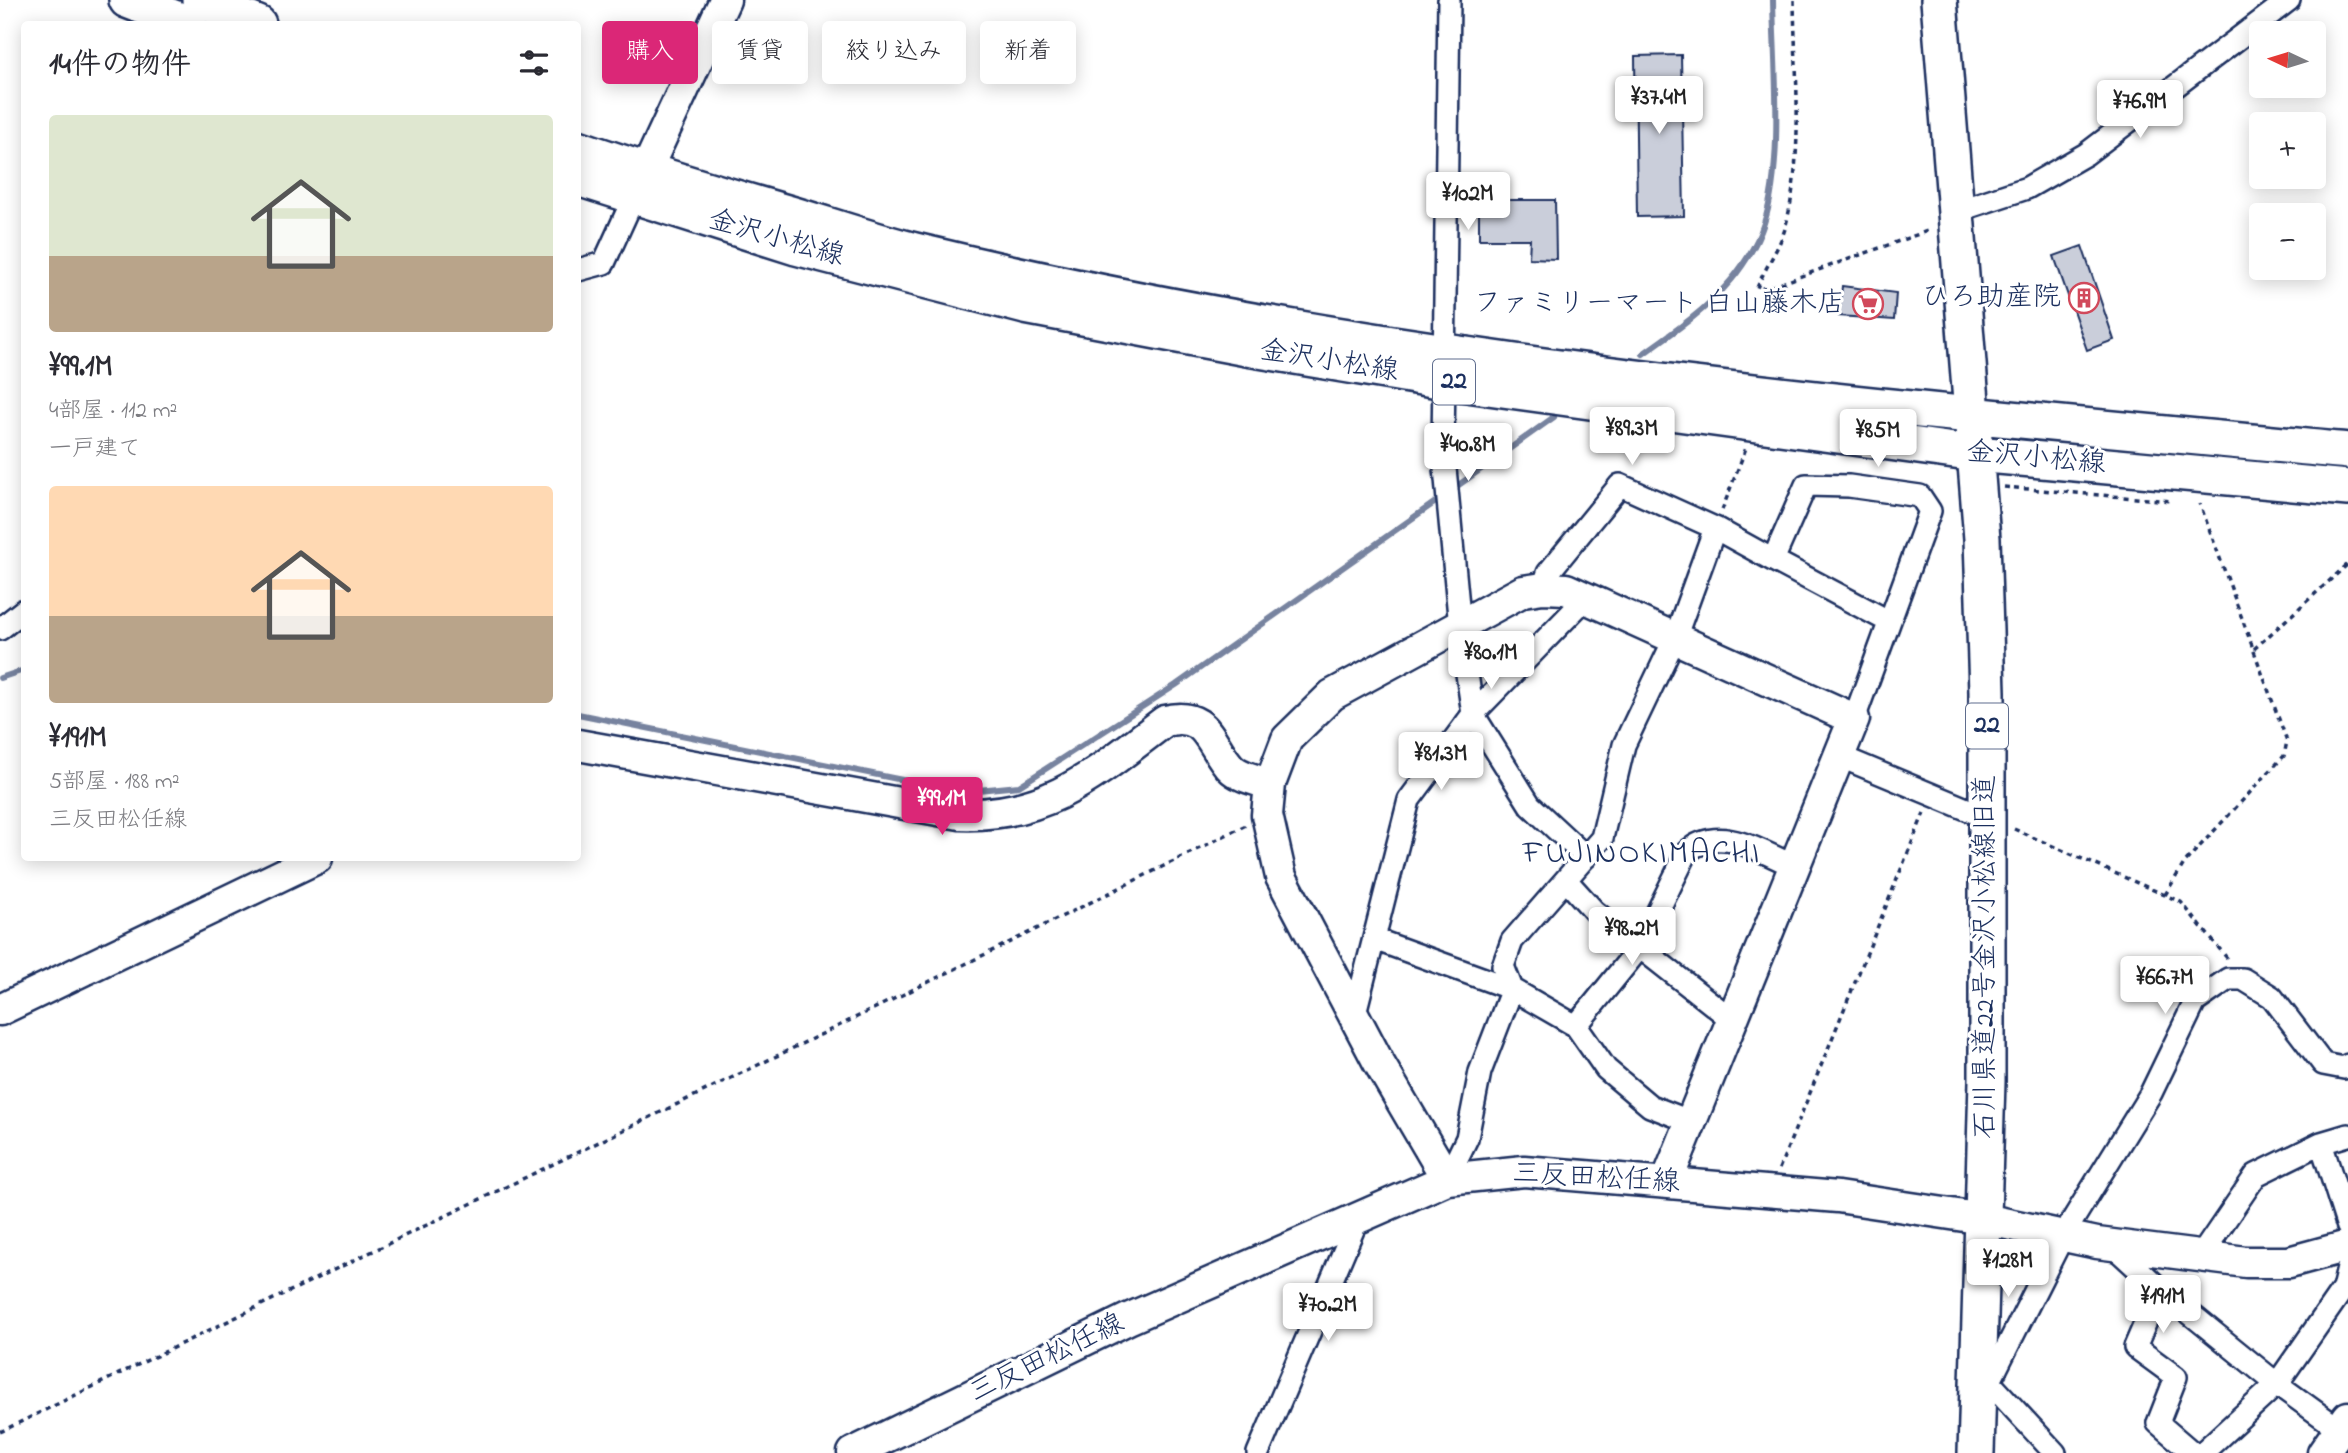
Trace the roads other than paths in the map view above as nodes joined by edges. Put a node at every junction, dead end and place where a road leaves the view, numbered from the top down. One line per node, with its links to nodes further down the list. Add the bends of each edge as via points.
1 (127, 0): 7 (main road)
2 (200, 0): 8 (main road)
3 (725, 0): 11 (street)
4 (1449, 0): 14 (street)
5 (1939, 0): 12 (main road, 石川県道22号金沢小松線旧道 / 22)
6 (2289, 0): 12 (street, via 2086,154 2026,188)
7 (180, 21)
8 (251, 21)
9 (581, 150): 11 (main road, 金沢小松線 / 22)
10 (581, 178): 11 (main road, 金沢小松線 / 22)
11 (640, 184): 13 (street, via 604,263); 14 (main road, 金沢小松線 / 22, via 796,247 1025,306)
12 (1954, 216): 15 (main road, 石川県道22号金沢小松線旧道 / 22)
13 (581, 269)
14 (1446, 366): 15 (main road, 金沢小松線 / 22); 17 (main road, 金沢小松線 / 22); 25 (street, via 1445,465)
15 (1973, 416): 16 (main road, 金沢小松線 / 22); 17 (main road, 石川県道22号金沢小松線旧道 / 22)
16 (2348, 451)
17 (1977, 469): 18 (main road, 金沢小松線 / 22); 33 (main road, 石川県道22号金沢小松線旧道 / 22)
18 (2348, 488)
19 (1715, 528): 20 (street); 21 (street, via 1620,485 1548,573); 27 (street)
20 (1773, 560): 24 (street); 24 (street, via 1806,485 1920,496 1930,511)
21 (1543, 588): 22 (street, via 1566,589); 25 (street, via 1523,591)
22 (1586, 598): 27 (street); 28 (street)
23 (21, 612): 26 (street)
24 (1888, 621): 29 (street)
25 (1460, 627): 28 (street); 32 (street, via 1332,695 1287,739)
26 (0, 629)
27 (1675, 638): 29 (street); 34 (street, via 1624,745 1602,838)
28 (1473, 714): 34 (street, via 1530,805); 38 (street, via 1409,800)
29 (1854, 719): 31 (street)
30 (581, 746): 32 (street, via 960,814 995,815 1064,794 1175,718 1209,731 1231,768)
31 (1839, 756): 33 (street); 36 (street)
32 (1270, 784): 42 (street, via 1266,815 1281,877)
33 (1988, 818): 52 (main road, 石川県道22号金沢小松線旧道 / 22)
34 (1586, 857): 37 (street)
35 (311, 861): 41 (street)
36 (1794, 866): 39 (street, via 1735,840 1694,846); 43 (street)
37 (1566, 880): 39 (street, via 1594,911); 40 (street, via 1512,942 1503,966)
38 (1374, 939): 40 (street); 42 (street)
39 (1640, 947): 43 (street); 44 (street)
40 (1512, 989): 44 (street); 49 (street, via 1480,1072 1467,1138)
41 (0, 1010)
42 (1354, 1017): 49 (street)
43 (1731, 1019): 46 (street)
44 (1576, 1026): 46 (street, via 1606,1069 1650,1106)
45 (2348, 1065): 54 (street, via 2323,1064 2272,997 2243,979 2228,979 2195,1002 2151,1093)
46 (1689, 1121): 50 (street)
47 (2348, 1135): 48 (street)
48 (2321, 1143): 53 (street); 57 (street, via 2256,1175)
49 (1447, 1179): 50 (street, 三反田松任線, via 1524,1171); 51 (street, 三反田松任線)
50 (1667, 1181): 52 (street, 三反田松任線, via 1876,1202)
51 (1359, 1216): 63 (street, 三反田松任線, via 1128,1319); 64 (street)
52 (1984, 1219): 54 (street, 三反田松任線); 60 (main road, 石川県道22号金沢小松線旧道 / 22)
53 (2348, 1227)
54 (2064, 1234): 55 (street, 三反田松任線); 60 (street)
55 (2112, 1245): 57 (street, 三反田松任線); 59 (street)
56 (2348, 1245): 57 (street, 三反田松任線, via 2289,1262)
57 (2200, 1257)
58 (2348, 1268): 61 (street, via 2343,1289)
59 (2160, 1289): 61 (street); 67 (street, via 2135,1347 2176,1377 2158,1423)
60 (1984, 1377): 65 (main road, 石川県道22号金沢小松線旧道 / 22); 66 (street)
61 (2277, 1384): 62 (street); 68 (street)
62 (2337, 1433)
63 (853, 1453)
64 (1258, 1453)
65 (1976, 1453)
66 (2055, 1453)
67 (2193, 1453)
68 (2202, 1453)

